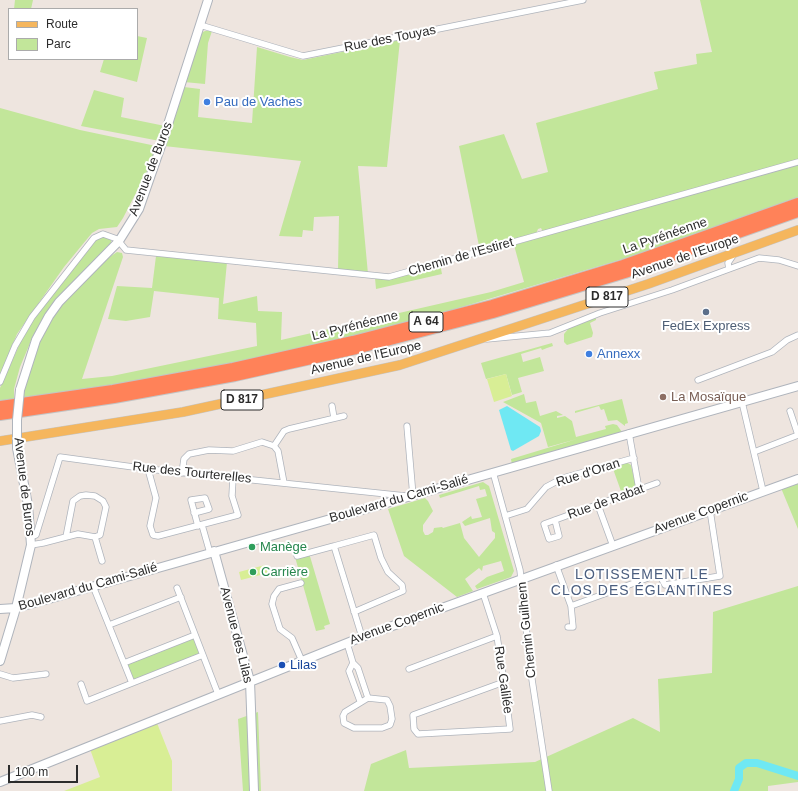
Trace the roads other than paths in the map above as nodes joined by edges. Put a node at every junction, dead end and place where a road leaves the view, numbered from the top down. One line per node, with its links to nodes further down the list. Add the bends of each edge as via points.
1 (208, 0): 3 (street, Avenue de Buros)
2 (582, 0): 3 (street, Rue des Touyas, via 303,56)
3 (200, 25): 8 (street, Avenue de Buros, via 139,209)
4 (798, 162): 8 (street, Chemin de l'Estiret, via 389,277 126,250)
5 (798, 203): 18 (highway, La Pyrénéenne / A 64, via 616,267 492,305 353,342 113,390)
6 (798, 212): 21 (highway, La Pyrénéenne / A 64, via 625,273 493,313 356,349 235,376)
7 (797, 231): 9 (main road, Avenue de l'Europe / D 817)
8 (119, 241): 15 (street, Chemin de l'Estiret, via 111,235 103,234 94,238 32,317 15,346); 50 (street, Avenue de Buros, bridge, via 59,302 49,316 34,346 20,390 17,448 28,505)
9 (735, 253): 11 (street, via 728,263); 13 (main road, Avenue de l'Europe / D 817)
10 (798, 266): 11 (street, via 767,258)
11 (729, 269): 13 (street, via 550,333)
12 (798, 335): 14 (street, via 786,340 772,352)
13 (479, 340): 26 (main road, Avenue de l'Europe / D 817, via 388,367 183,412)
14 (698, 380)
15 (0, 382)
16 (798, 386): 17 (street, Boulevard du Cami-Salié)
17 (742, 402): 25 (street, Boulevard du Cami-Salié); 28 (street)
18 (0, 406)
19 (332, 406): 23 (street)
20 (790, 411): 28 (street, via 798,436)
21 (0, 415)
22 (344, 416): 23 (street)
23 (334, 418): 27 (street, via 289,429)
24 (407, 426): 39 (street)
25 (629, 434): 29 (street); 31 (street, Boulevard du Cami-Salié)
26 (0, 442)
27 (274, 446): 32 (street, via 262,442 233,451 209,450 188,454 184,459); 35 (street, via 281,463)
28 (754, 452): 38 (street)
29 (634, 458): 37 (street); 43 (street, Rue d'Oran, via 563,478 546,487 527,509)
30 (148, 469): 32 (street, Rue des Tourterelles); 45 (street, via 156,498 150,526 153,535 158,536); 50 (street, Rue des Tourterelles, via 60,457 36,535)
31 (493, 472): 39 (street, Boulevard du Cami-Salié); 43 (street, Chemin Guilhem)
32 (182, 473): 33 (street, Rue des Tourterelles)
33 (233, 478): 35 (street, Rue des Tourterelles); 45 (street, via 232,496 238,515)
34 (798, 478): 38 (street, Avenue Copernic)
35 (284, 483): 39 (street, Rue des Tourterelles)
36 (657, 483): 37 (street, Rue de Rabat)
37 (639, 489): 40 (street, Rue de Rabat)
38 (764, 491): 41 (street, Avenue Copernic)
39 (412, 496): 54 (street, Boulevard du Cami-Salié)
40 (598, 505): 44 (street, Rue de Rabat); 52 (street)
41 (710, 510): 52 (street, Avenue Copernic); 63 (street, via 720,576 665,585 660,574)
42 (194, 513): 45 (street)
43 (505, 516): 57 (street, Chemin Guilhem)
44 (555, 520)
45 (200, 525): 54 (street)
46 (69, 529): 47 (street); 48 (street); 49 (street, via 74,501 80,496 95,496 103,501 106,507 100,535)
47 (73, 535): 48 (street); 49 (street)
48 (66, 537): 50 (street)
49 (95, 537): 55 (street)
50 (31, 541): 64 (street, Avenue de Buros)
51 (334, 546): 53 (street, via 297,556); 66 (street); 66 (street, via 374,535 388,572 402,585 403,591)
52 (613, 546): 56 (street, Avenue Copernic)
53 (295, 548)
54 (212, 552): 59 (street, Boulevard du Cami-Salié); 81 (street, Avenue des Lilas)
55 (102, 561)
56 (556, 565): 57 (street, Avenue Copernic); 63 (street)
57 (521, 579): 61 (street, Avenue Copernic); 92 (street, Chemin Guilhem, via 531,673)
58 (301, 583): 75 (street, via 279,590 272,604 280,629 292,638)
59 (93, 586): 64 (street, Boulevard du Cami-Salié); 67 (street)
60 (177, 588): 62 (street)
61 (483, 593): 70 (street, Rue Galilée); 71 (street, Avenue Copernic)
62 (181, 597): 67 (street); 69 (street)
63 (571, 606): 68 (street, via 573,627)
64 (16, 608): 65 (street, Boulevard du Cami-Salié); 74 (street, Avenue de Buros)
65 (0, 609)
66 (354, 612): 71 (street)
67 (109, 625): 76 (street)
68 (568, 627)
69 (196, 635): 73 (street); 76 (street)
70 (497, 636): 78 (street); 82 (street, Rue Galilée)
71 (362, 637): 72 (street, Avenue Copernic)
72 (347, 642): 75 (street, Avenue Copernic); 77 (street)
73 (203, 654): 83 (street); 85 (street)
74 (0, 661)
75 (302, 661): 81 (street, Avenue Copernic)
76 (124, 663): 83 (street)
77 (353, 663): 86 (street, via 358,668); 87 (street, via 349,671)
78 (409, 670)
79 (0, 674): 80 (street, via 13,678)
80 (46, 674)
81 (250, 681): 85 (street, Avenue Copernic); 91 (street, Avenue des Lilas)
82 (504, 682): 82 (street, Rue Galilée, via 510,729 418,734 414,729 413,715)
83 (132, 683): 84 (street, via 87,701)
84 (81, 684)
85 (218, 694): 90 (street, Avenue Copernic)
86 (368, 698): 87 (street); 87 (street, via 387,700 392,720 390,725 368,729 349,727 344,723 345,712)
87 (360, 701)
88 (41, 717): 89 (street, via 32,715)
89 (0, 721)
90 (0, 782)
91 (254, 791)
92 (549, 791)

